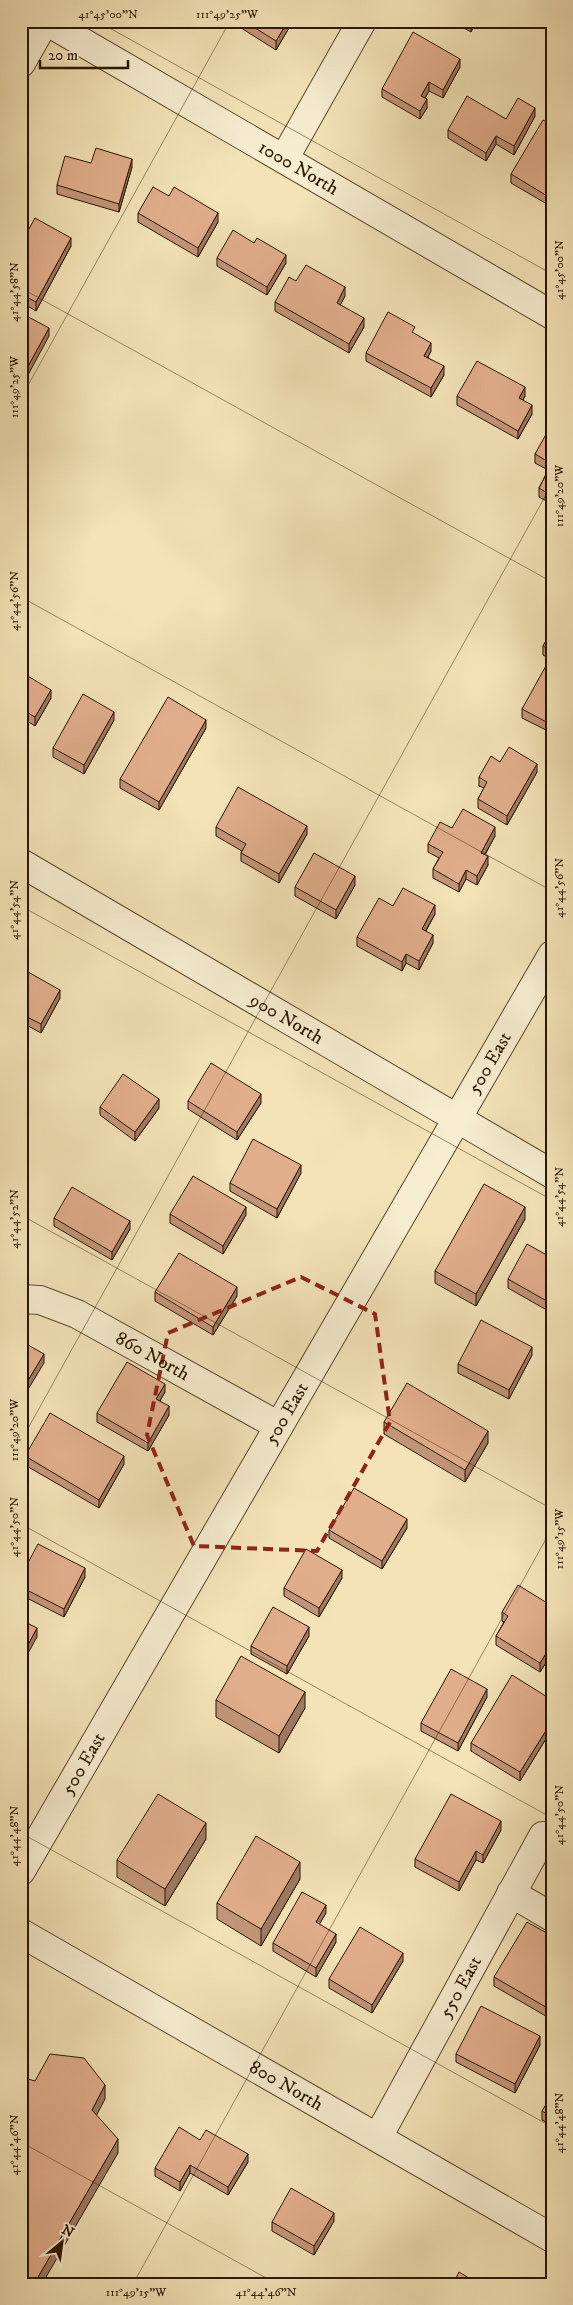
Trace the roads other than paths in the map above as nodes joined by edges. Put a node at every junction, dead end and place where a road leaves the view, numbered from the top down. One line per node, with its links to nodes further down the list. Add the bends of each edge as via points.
1 (45, 21): 3 (street); 4 (street, 1000 North)
2 (362, 21): 4 (street)
3 (21, 63)
4 (284, 159): 5 (street, 1000 North)
5 (552, 315)
6 (21, 864): 8 (street, 900 North)
7 (552, 955): 8 (street, 500 East)
8 (457, 1120): 9 (street, 900 North); 11 (street, 500 East)
9 (552, 1174)
10 (21, 1299): 11 (street, 860 North, via 40,1300 77,1314)
11 (279, 1426): 13 (street, 500 East)
12 (543, 1836): 14 (street, 550 East)
13 (21, 1871)
14 (511, 1894): 15 (street); 17 (street, 550 East)
15 (552, 1918)
16 (21, 1933): 17 (street, 800 North)
17 (378, 2138): 18 (street, 800 North)
18 (552, 2238)

